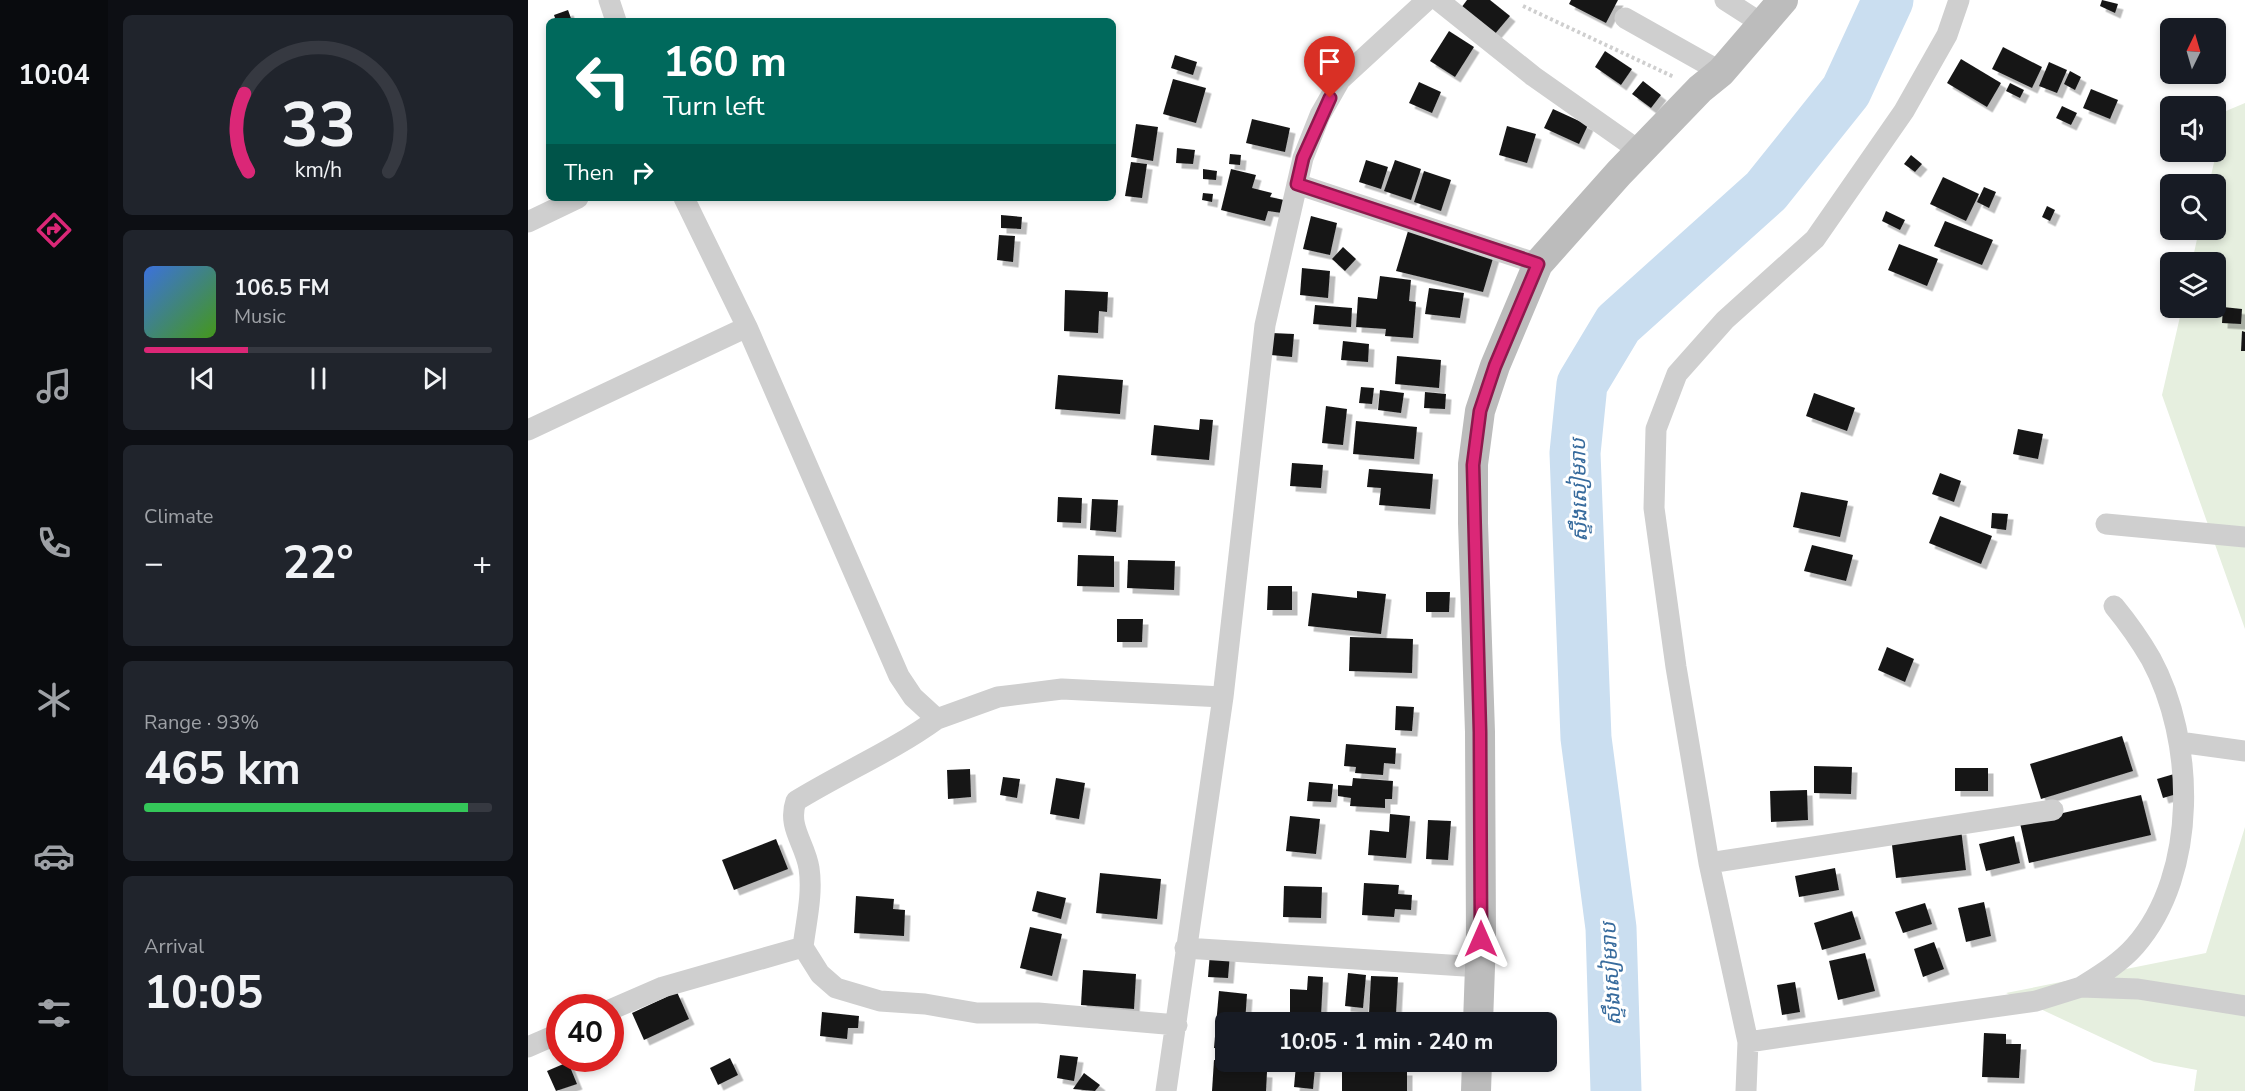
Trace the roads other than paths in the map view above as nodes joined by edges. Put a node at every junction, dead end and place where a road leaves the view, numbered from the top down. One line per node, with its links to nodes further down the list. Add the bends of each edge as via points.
1 (609, 0): 7 (street)
2 (1426, 0): 12 (street, via 1340,80 1320,115)
3 (1438, 0): 11 (street, via 1533,76)
4 (1725, 0): 9 (street)
5 (1783, 0): 9 (street)
6 (1959, 0): 27 (street, via 1947,35 1904,111 1815,239 1725,320 1677,374 1656,429 1654,508)
7 (615, 18)
8 (1624, 18): 10 (street)
9 (1764, 24): 10 (street)
10 (1710, 81): 11 (street)
11 (1641, 152): 16 (street)
12 (1297, 184): 16 (street); 22 (street, via 1265,325)
13 (572, 201): 15 (street)
14 (685, 201): 17 (street)
15 (528, 222)
16 (1538, 264): 30 (street, via 1480,411 1473,465 1480,732)
17 (747, 327): 18 (street); 23 (street, via 899,676 913,697)
18 (528, 430)
19 (2106, 524): 20 (street)
20 (2245, 537)
21 (2114, 606): 24 (street, via 2151,660)
22 (1223, 697): 23 (street, via 1062,689 998,697); 29 (street)
23 (937, 719): 28 (street, via 902,745 796,801 792,814 809,868)
24 (2179, 742): 25 (street); 31 (street, via 2182,822 2170,882 2157,914 2136,945 2116,965)
25 (2245, 752)
26 (2054, 810): 27 (street)
27 (1709, 863): 37 (street)
28 (803, 947): 32 (street, via 663,987); 35 (street, via 820,974 836,988 880,1001 977,1013 1038,1012)
29 (1185, 948): 30 (street); 35 (street)
30 (1480, 967): 34 (street)
31 (2081, 987): 33 (street, via 2138,988); 37 (street, via 2036,1000)
32 (624, 1004)
33 (2245, 1006)
34 (1478, 1012)
35 (1177, 1025): 40 (street)
36 (546, 1039): 38 (street)
37 (1748, 1042): 42 (street)
38 (528, 1047)
39 (1477, 1072): 41 (street)
40 (1166, 1091)
41 (1476, 1091)
42 (1746, 1091)

